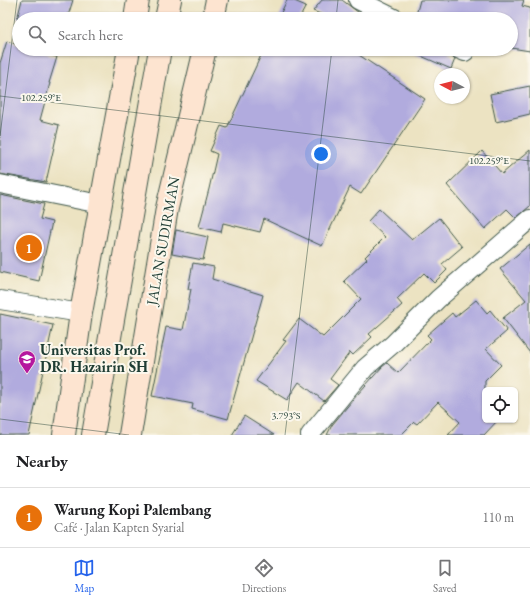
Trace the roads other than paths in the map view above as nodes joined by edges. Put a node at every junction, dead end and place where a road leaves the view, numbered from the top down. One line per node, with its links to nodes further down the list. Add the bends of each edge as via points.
1 (138, 0): 5 (main road)
2 (170, 0): 6 (main road)
3 (217, 0): 7 (main road)
4 (358, 0): 8 (street)
5 (135, 12)
6 (167, 12)
7 (214, 12)
8 (382, 12)
9 (128, 56): 13 (main road)
10 (159, 56): 18 (main road)
11 (204, 56): 19 (main road, JALAN SUDIRMAN, via 167,208)
12 (0, 184): 13 (street)
13 (100, 204): 16 (main road)
14 (530, 219): 20 (street, via 365,368)
15 (0, 300): 16 (street)
16 (81, 314): 17 (main road)
17 (64, 435)
18 (93, 435)
19 (130, 435)
20 (310, 435)

